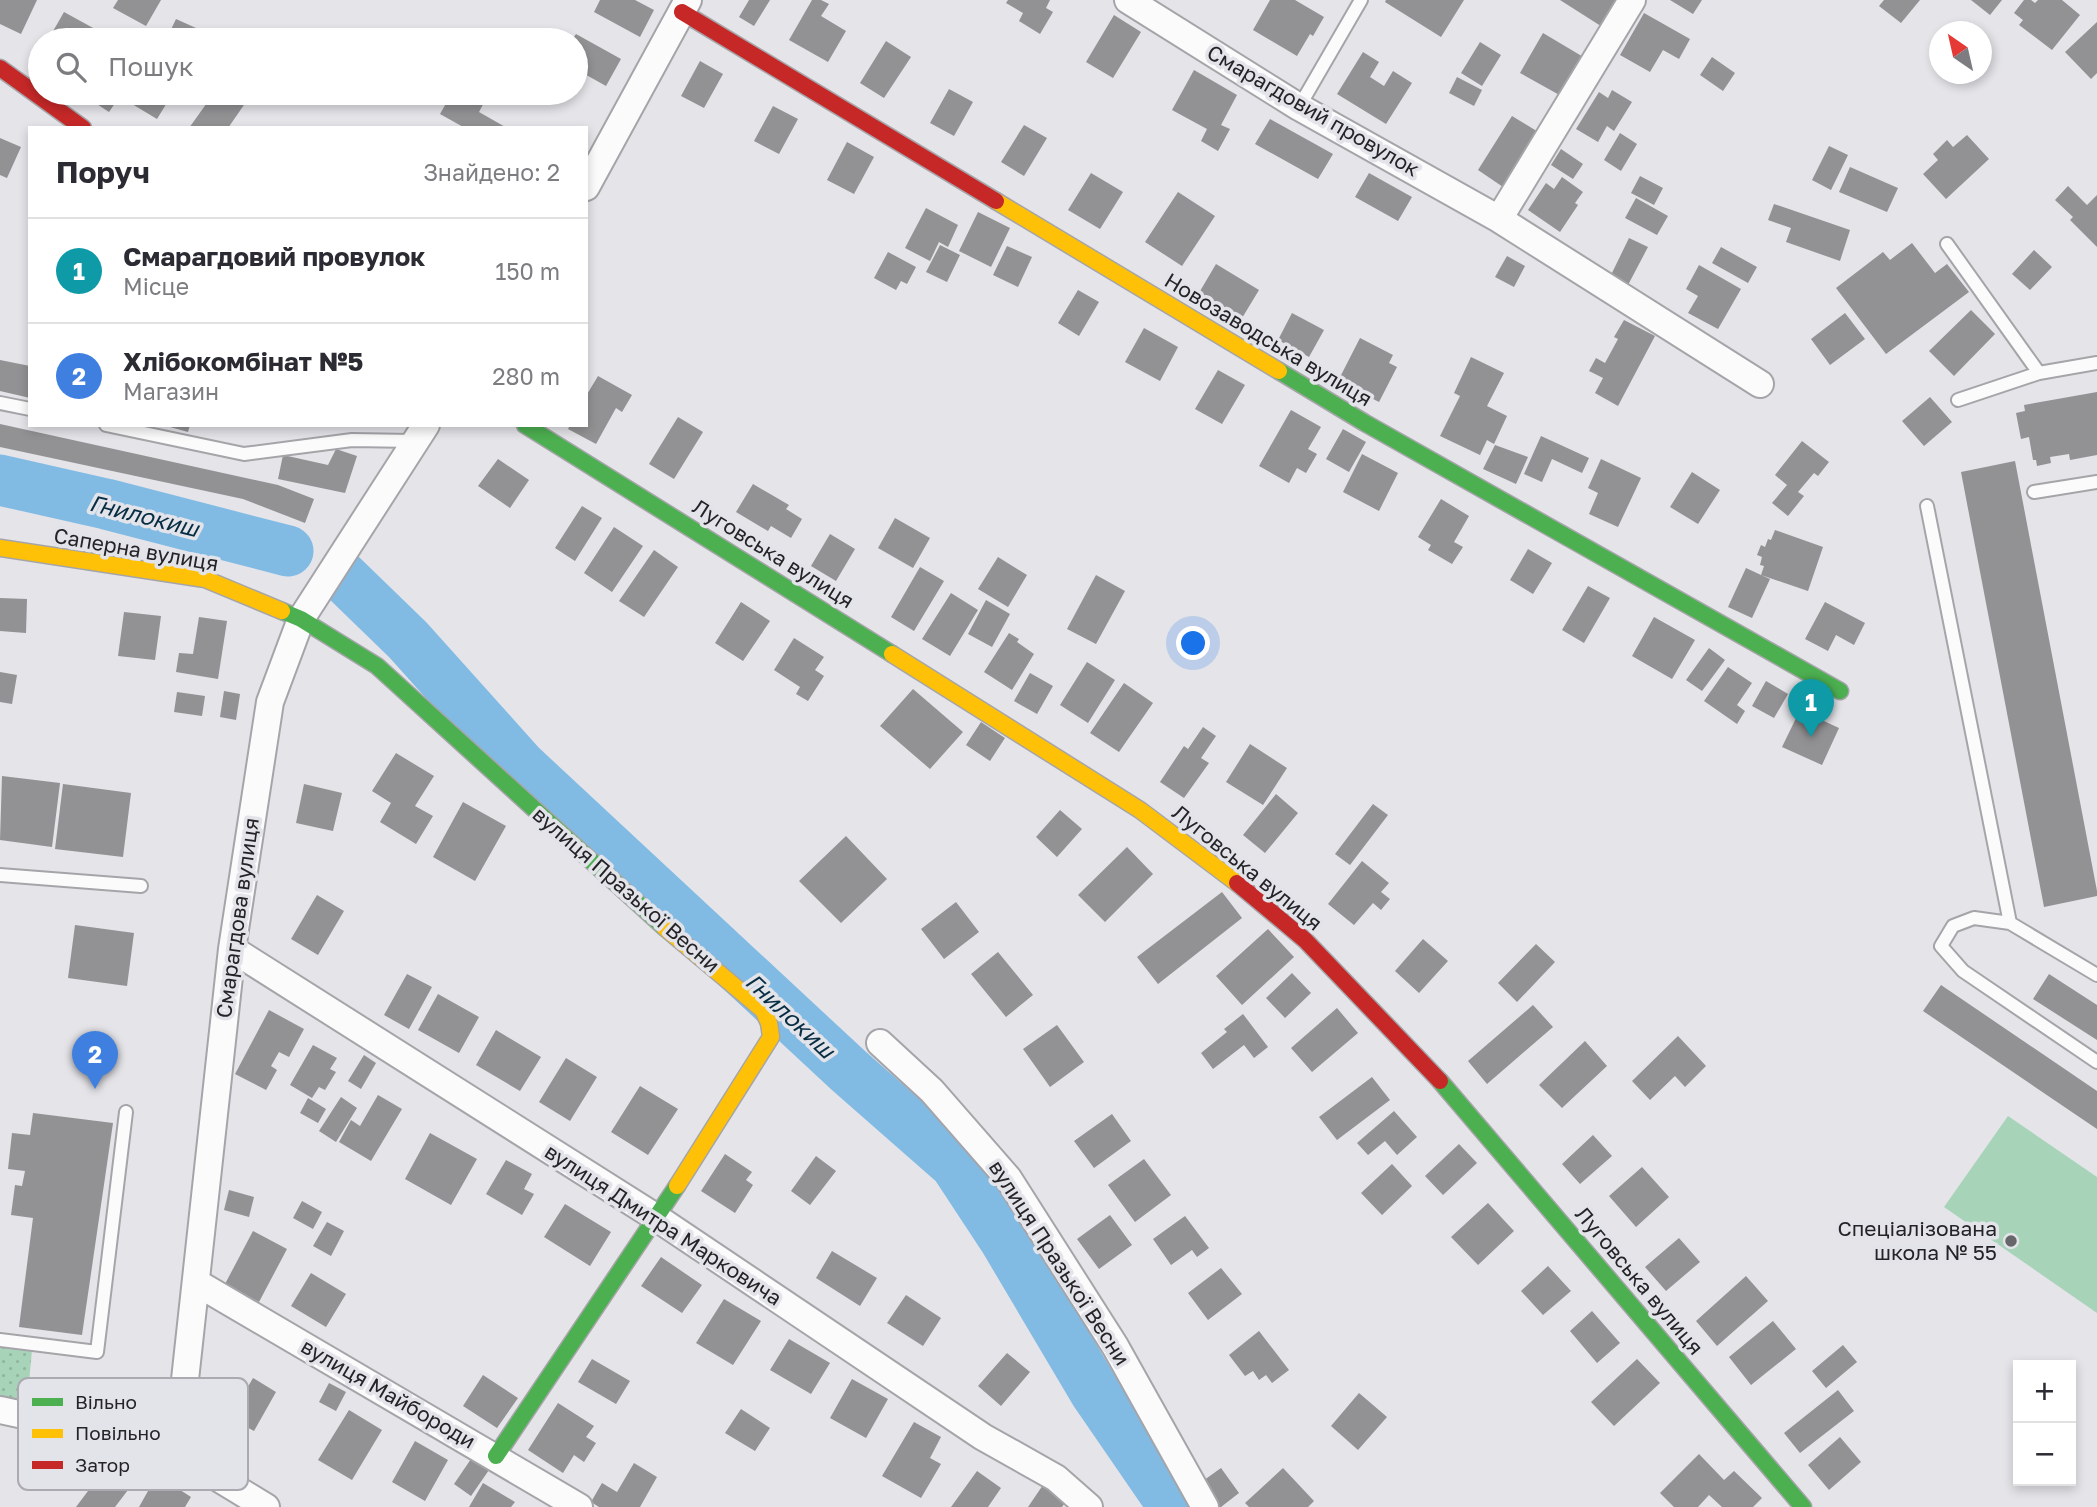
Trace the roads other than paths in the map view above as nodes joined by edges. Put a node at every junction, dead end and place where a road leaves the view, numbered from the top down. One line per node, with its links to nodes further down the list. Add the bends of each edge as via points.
1 (1128, 0): 8 (street, Смарагдовий провулок)
2 (1361, 0): 8 (lane)
3 (1632, 0): 11 (street)
4 (685, 6): 10 (street); 27 (street, Новозаводська вулиця, via 1365,423)
5 (0, 68): 6 (street)
6 (28, 88)
7 (51, 105): 9 (street)
8 (1299, 107): 11 (street, Смарагдовий провулок)
9 (80, 126)
10 (588, 183)
11 (1499, 219): 15 (street, Смарагдовий провулок)
12 (1947, 244): 14 (lane)
13 (2097, 363): 14 (lane)
14 (2039, 373): 16 (lane)
15 (1760, 384)
16 (1958, 400)
17 (0, 403): 18 (lane)
18 (28, 409)
19 (116, 427): 21 (lane, via 244,454)
20 (528, 427): 48 (street, Луговська вулиця, via 1140,810 1305,940 1469,1113)
21 (420, 433): 26 (street, Смарагдова вулиця)
22 (2097, 482): 23 (lane)
23 (2034, 492)
24 (1927, 506): 30 (lane)
25 (0, 548): 26 (street, Саперна вулиця, via 205,579)
26 (301, 619): 31 (street, Смарагдова вулиця, via 270,702); 36 (street, вулиця Празької Весни, via 377,666 652,917 763,1010 771,1037)
27 (1840, 691)
28 (0, 875): 29 (lane)
29 (141, 886)
30 (2010, 923): 32 (lane); 34 (lane, via 1974,918 1953,926 1941,946 1963,971)
31 (232, 949): 36 (street, вулиця Дмитра Марковича); 37 (street, Смарагдова вулиця)
32 (2097, 975)
33 (880, 1043): 47 (street, вулиця Празької Весни, via 932,1091 1008,1178 1115,1346)
34 (2097, 1062)
35 (126, 1112): 38 (lane, via 97,1352)
36 (657, 1218): 42 (street, вулиця Празької Весни); 46 (street, вулиця Дмитра Марковича, via 983,1437 1056,1478)
37 (197, 1283): 39 (street, Смарагдова вулиця); 42 (street, вулиця Майбороди)
38 (0, 1340)
39 (186, 1378)
40 (0, 1410): 41 (street)
41 (18, 1414)
42 (496, 1456): 45 (street, вулиця Майбороди)
43 (238, 1490): 44 (street)
44 (266, 1507)
45 (579, 1507)
46 (1089, 1507)
47 (1205, 1507)
48 (1803, 1507)

